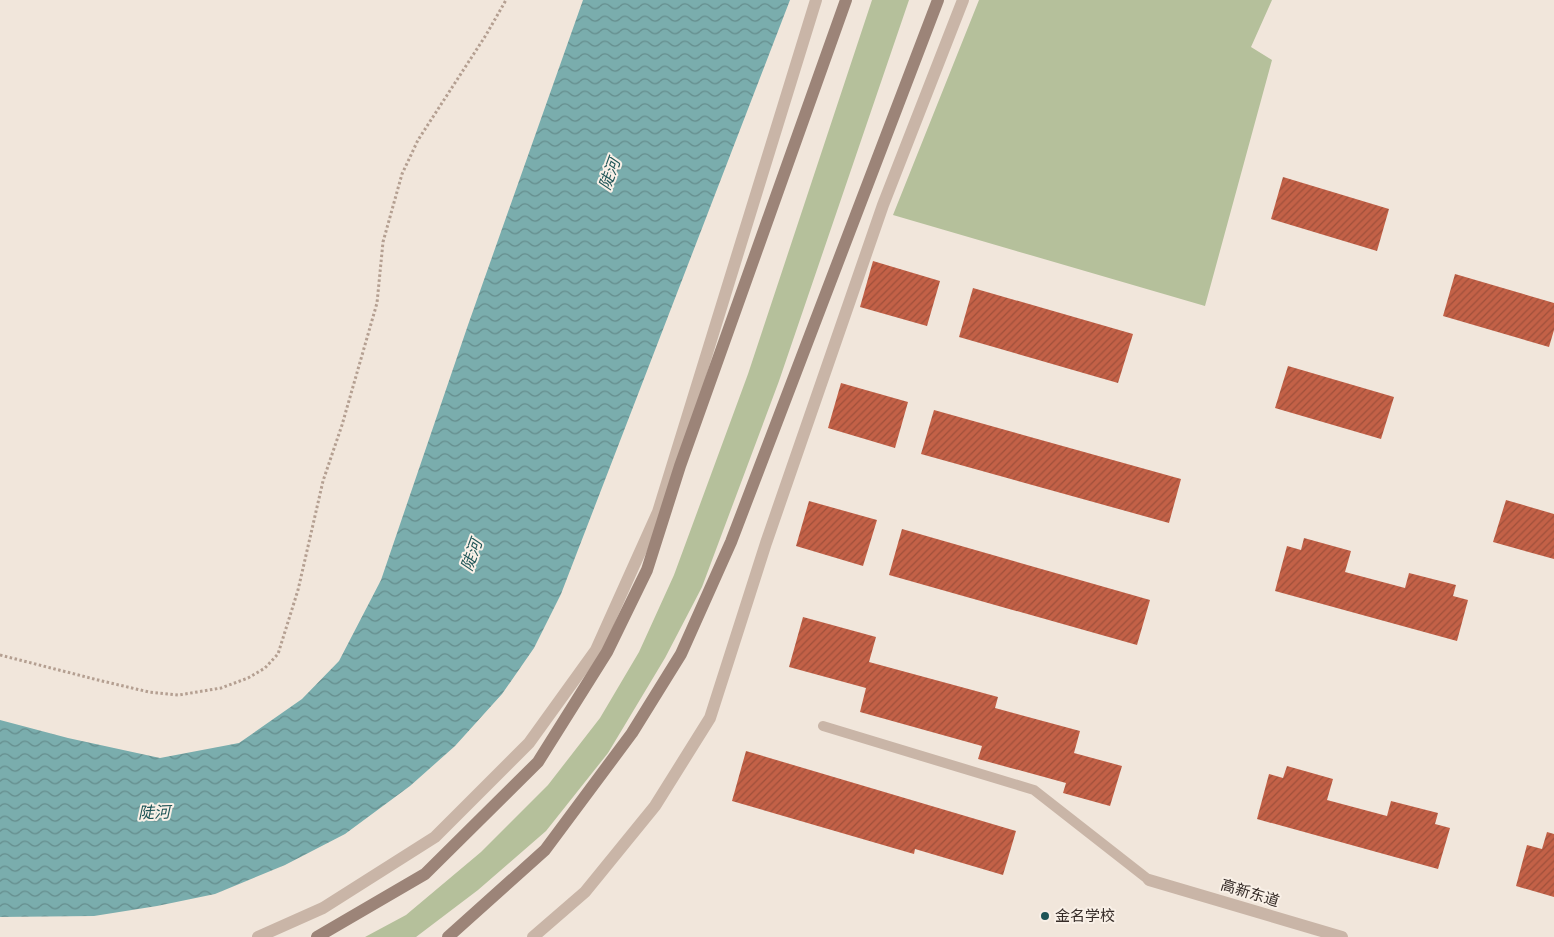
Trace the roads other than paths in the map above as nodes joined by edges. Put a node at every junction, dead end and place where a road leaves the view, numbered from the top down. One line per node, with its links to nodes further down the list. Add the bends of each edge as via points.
1 (816, 0): 7 (street, via 658,512 596,650 529,743 435,837 323,908)
2 (846, 0): 8 (main road, via 646,570 607,652 538,762 425,874)
3 (938, 0): 9 (main road, via 730,542 681,654 632,733 545,850)
4 (963, 0): 10 (street, via 883,205 710,718 655,806 591,885)
5 (822, 726): 6 (lane, via 1034,790)
6 (1149, 880): 11 (street, 高新东道)
7 (258, 937)
8 (317, 937)
9 (448, 937)
10 (533, 937)
11 (1342, 937)

